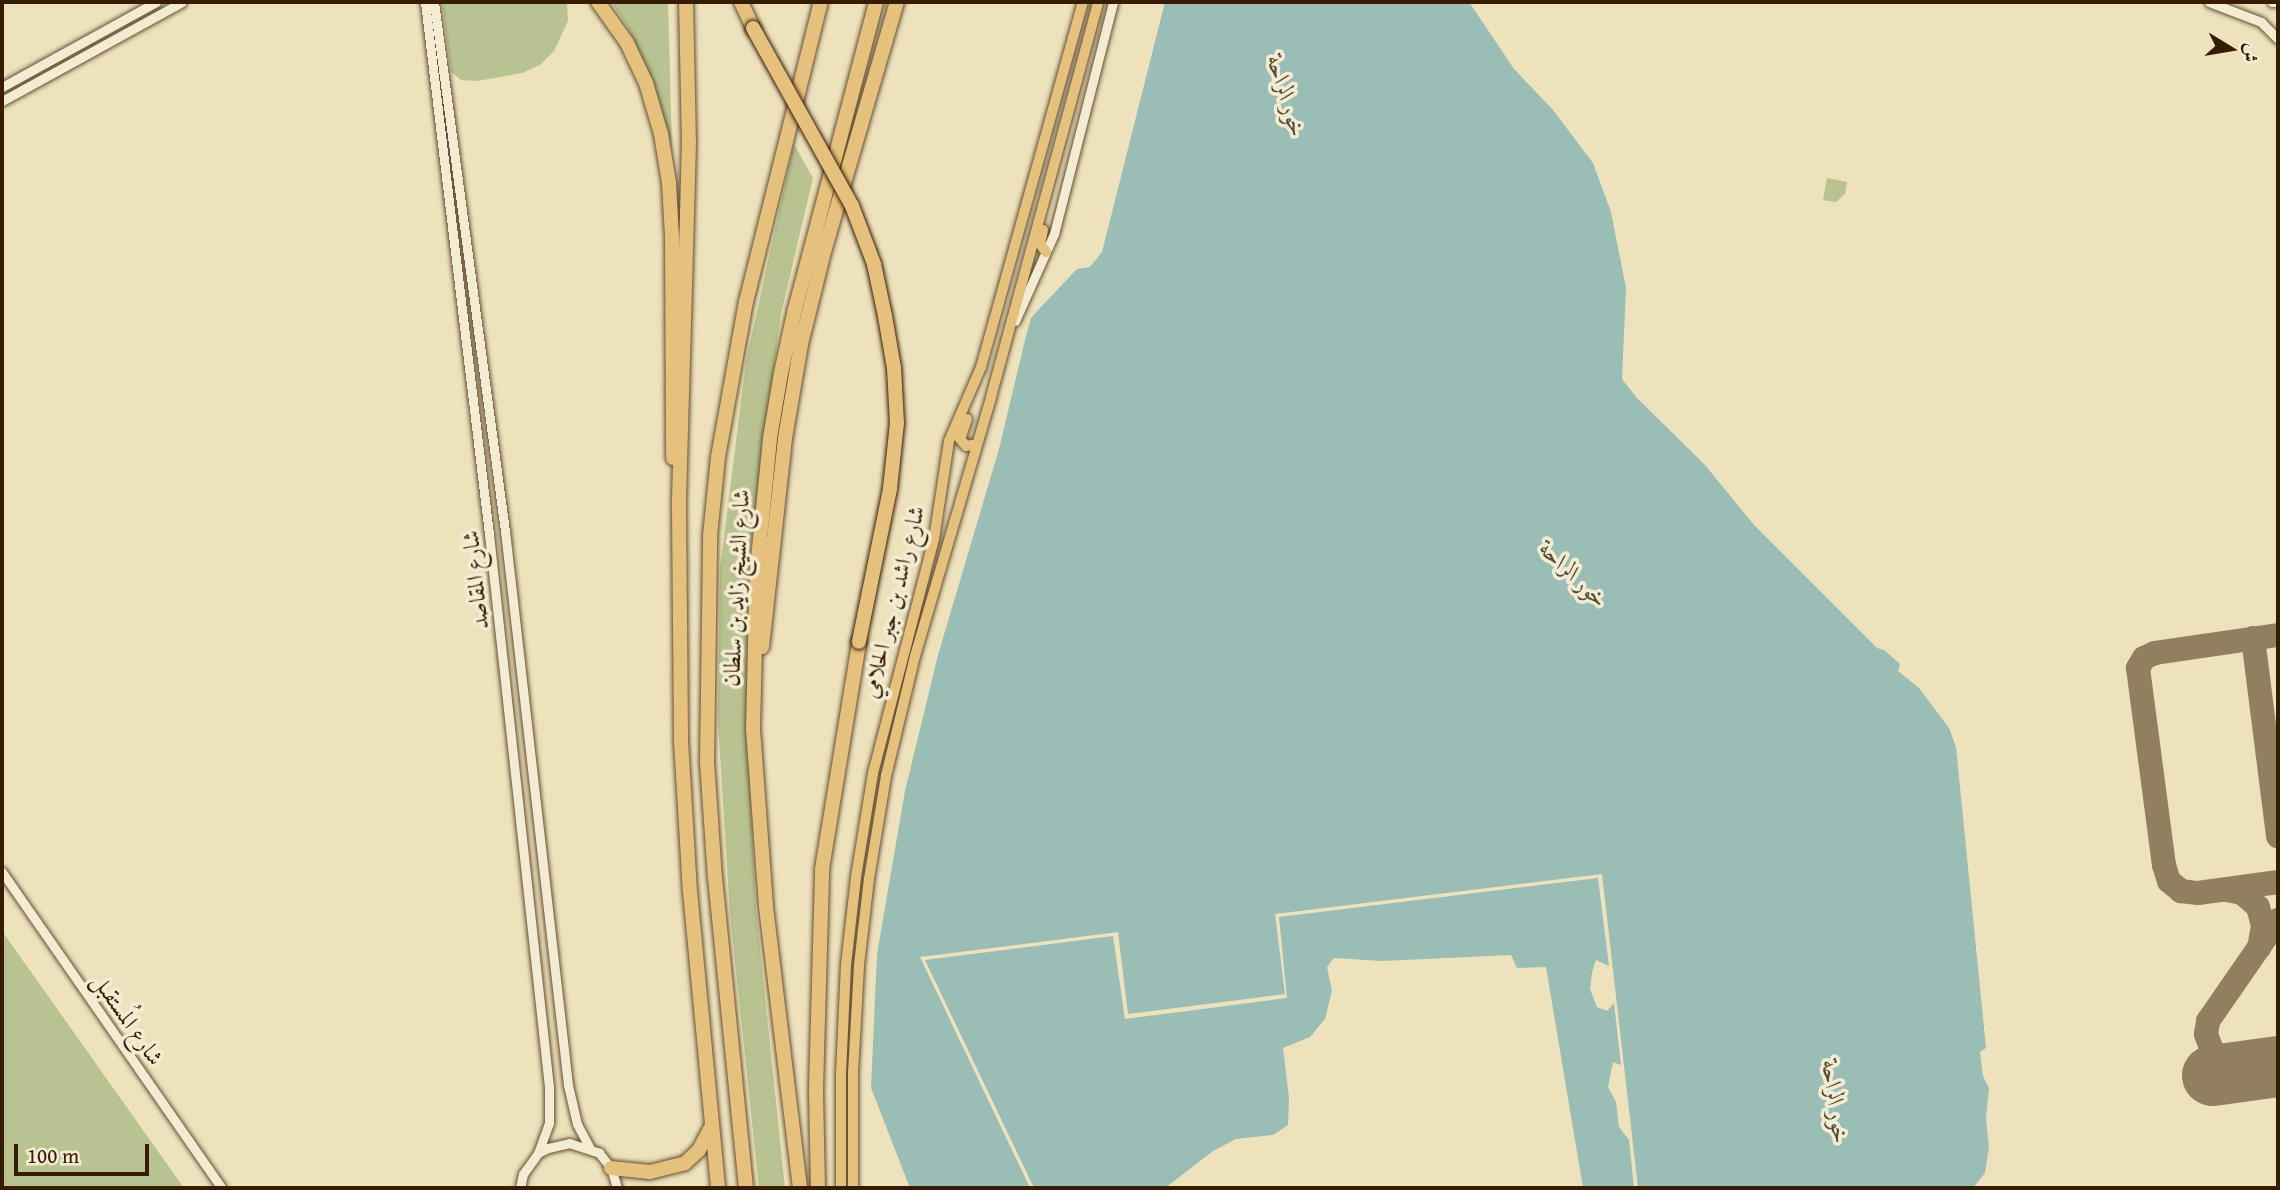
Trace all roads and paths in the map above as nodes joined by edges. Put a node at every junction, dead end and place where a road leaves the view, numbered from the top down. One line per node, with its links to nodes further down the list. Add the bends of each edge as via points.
1 (156, 2): 19 (street)
2 (182, 2): 17 (street)
3 (425, 2): 33 (street, شارع المقاصد, via 549,1087 549,1123)
4 (433, 2): 32 (street, شارع المقاصد, via 505,531 568,1085)
5 (598, 2): 28 (highway, via 628,43 646,83 669,183 671,440)
6 (686, 2): 28 (highway, via 689,142)
7 (741, 2): 41 (highway, bridge, via 852,206 874,264 894,368 897,423 890,489 859,642 822,869)
8 (821, 2): 39 (highway, شارع الشيخ زايد بن سلطان, via 743,315 718,457 710,536 706,763)
9 (876, 2): 29 (highway, شارع الشيخ زايد بن سلطان, via 781,373 762,503)
10 (897, 2): 29 (highway, via 825,248 794,379)
11 (1083, 2): 26 (main road, شارع راشد بن جبر الحلامي)
12 (1098, 2): 23 (main road, شارع راشد بن جبر الحلامي)
13 (1113, 2): 24 (street)
14 (2209, 2): 18 (street, via 2261,22)
15 (2272, 2): 16 (street)
16 (2278, 2)
17 (168, 5): 20 (street)
18 (2278, 39)
19 (27, 72): 20 (street); 21 (street)
20 (34, 83): 22 (street)
21 (2, 87)
22 (2, 101)
23 (1046, 195): 24 (main road, via 1040,244); 25 (main road, شارع راشد بن جبر الحلامي)
24 (1046, 252): 25 (street)
25 (1009, 332): 27 (main road, شارع راشد بن جبر الحلامي)
26 (974, 386): 27 (main road, via 975,397 960,439 966,446); 42 (main road, شارع راشد بن جبر الحلامي, via 949,441 934,538 873,773 860,851 846,965)
27 (977, 444): 43 (main road, شارع راشد بن جبر الحلامي, via 900,716 869,879 853,1073)
28 (679, 508): 31 (highway, via 684,811)
29 (753, 728): 40 (highway, شارع الشيخ زايد بن سلطان, via 766,906)
30 (2, 872): 35 (street, شارع المُستقبل)
31 (712, 1126): 34 (highway, via 699,1150 685,1163 650,1172); 38 (highway)
32 (590, 1148): 33 (street, via 569,1143); 34 (street)
33 (538, 1153): 36 (street, شارع المقاصد, via 523,1174)
34 (611, 1168): 37 (street)
35 (222, 1188)
36 (520, 1188)
37 (617, 1188)
38 (718, 1188)
39 (746, 1188)
40 (800, 1188)
41 (818, 1188)
42 (841, 1188)
43 (853, 1188)

